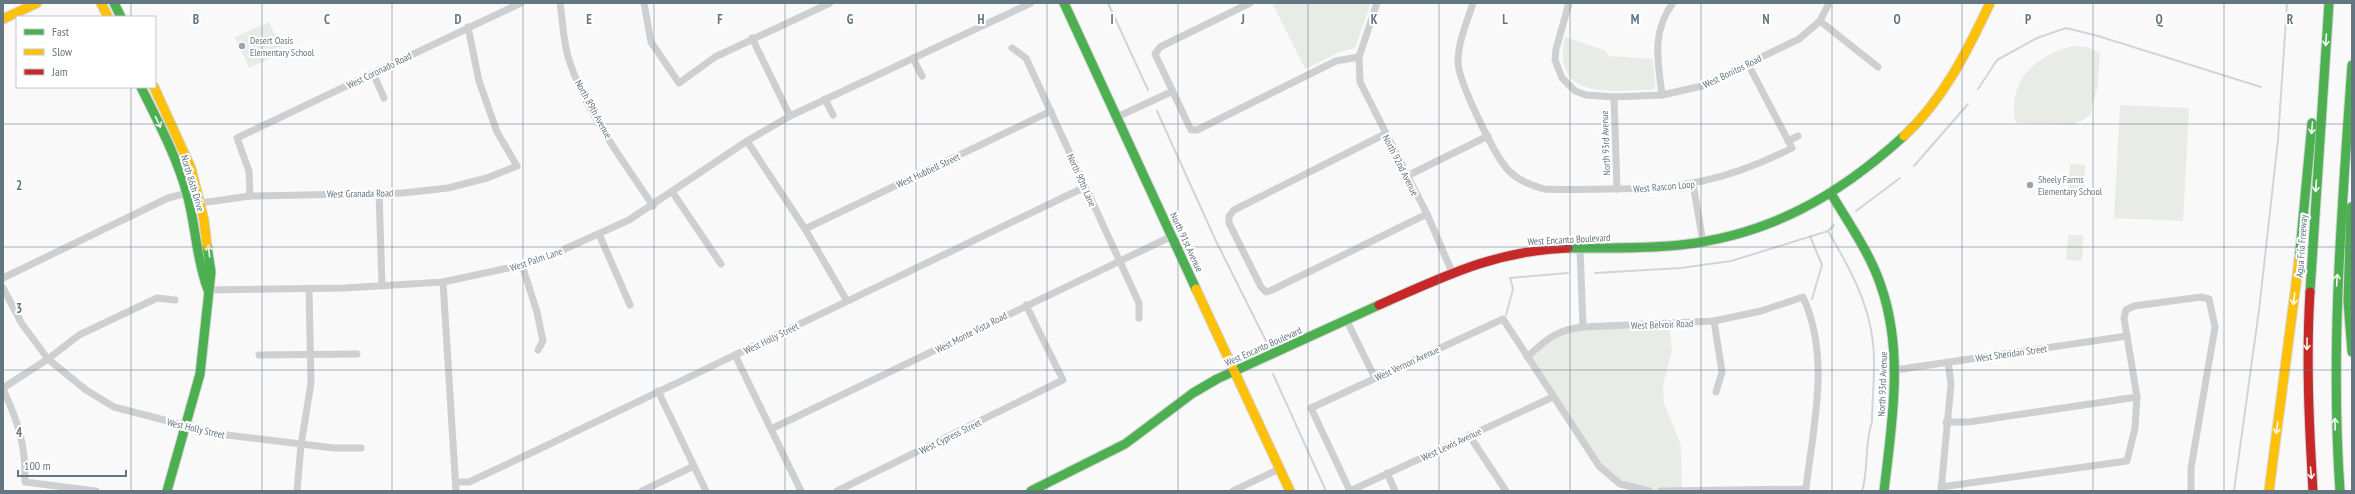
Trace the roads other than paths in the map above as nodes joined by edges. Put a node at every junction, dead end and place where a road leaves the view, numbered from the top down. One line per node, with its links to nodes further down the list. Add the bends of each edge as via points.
1 (37, 3): 20 (main road)
2 (101, 3): 18 (main road)
3 (114, 3): 19 (main road)
4 (522, 3): 22 (street, West Coronado Road)
5 (560, 3): 62 (street, North 89th Avenue, via 566,51 579,86 601,126)
6 (644, 3): 23 (street, via 651,42 679,83 715,57)
7 (830, 3): 23 (street)
8 (1032, 3): 26 (street, West Palm Lane)
9 (1064, 3): 43 (main road, North 91st Avenue)
10 (1250, 3): 35 (street, via 1160,47 1155,54)
11 (1377, 3): 25 (street, North 92nd Avenue)
12 (1473, 3): 45 (street, via 1461,40 1458,63 1461,81)
13 (1569, 3): 37 (street, West Bonitos Road, via 1556,49 1555,60 1562,78 1580,93)
14 (1673, 3): 36 (street, via 1657,36 1656,51)
15 (1829, 3): 21 (street, West Bonitos Road)
16 (1990, 3): 59 (main road, West Encanto Boulevard, via 1970,48 1931,109 1887,154)
17 (2329, 3): 32 (main road, Agua Fria Freeway, one-way to 32)
18 (108, 16)
19 (120, 16)
20 (3, 19)
21 (1820, 21): 27 (street, West Bonitos Road, via 1799,39); 29 (street)
22 (468, 26): 30 (street, West Coronado Road); 56 (street, West Granada Road, via 479,81 497,132 517,166 487,178 448,188 403,193)
23 (752, 38): 42 (street)
24 (1012, 48): 40 (street, North 90th Lane, via 1026,58)
25 (1360, 57): 35 (street, via 1336,61 1197,130 1191,130); 44 (street, North 92nd Avenue, via 1360,82)
26 (913, 58): 31 (street); 39 (street, West Palm Lane)
27 (1748, 64): 36 (street, West Bonitos Road, via 1702,86); 48 (street)
28 (2352, 65): 139 (main road, one-way to 28, via 2335,416 2335,327)
29 (1878, 67)
30 (373, 73): 38 (street); 60 (street, West Coronado Road, via 237,138 249,171)
31 (922, 76)
32 (2323, 77): 137 (main road, one-way to 137, via 2315,101 2297,274); 138 (main road, Agua Fria Freeway, one-way to 138, via 2308,338 2307,395)
33 (141, 88): 50 (main road, North 86th Drive, one-way to 50)
34 (154, 88): 49 (main road, North 86th Drive)
35 (1171, 92): 43 (street)
36 (1662, 95): 37 (street, West Bonitos Road)
37 (1614, 97): 55 (street, North 93rd Avenue)
38 (384, 98)
39 (825, 99): 41 (street); 42 (street, West Palm Lane)
40 (1051, 111): 54 (street, North 90th Lane); 64 (street, West Hubbell Street)
41 (833, 115)
42 (790, 116): 47 (street, West Palm Lane)
43 (1117, 117): 66 (main road, North 91st Avenue)
44 (1385, 134): 51 (street, North 92nd Avenue); 63 (street, via 1234,210 1229,216 1229,222 1261,287 1266,292)
45 (1488, 136): 51 (street); 55 (street, West Rascon Loop, via 1503,164 1510,172 1530,185 1555,190)
46 (1798, 136): 48 (street)
47 (747, 141): 58 (street, West Palm Lane); 64 (street)
48 (1788, 141): 53 (street, West Rascon Loop, via 1792,148 1737,173)
49 (187, 157): 50 (main road); 61 (main road, North 86th Drive)
50 (176, 161): 57 (main road, North 86th Drive)
51 (1407, 176): 63 (street, North 92nd Avenue)
52 (2352, 181): 89 (main road, via 2348,301)
53 (1694, 184): 55 (street, West Rascon Loop); 67 (street)
54 (1085, 187): 69 (street, North 90th Lane); 80 (street, West Holly Street)
55 (1617, 189)
56 (379, 192): 60 (street, West Granada Road); 75 (street)
57 (187, 193): 73 (street, via 168,198); 78 (main road, North 86th Drive, via 201,273)
58 (673, 193): 62 (street, West Palm Lane); 70 (street)
59 (1832, 195): 67 (main road, West Encanto Boulevard, via 1770,224 1742,234); 97 (main road, North 93rd Avenue, via 1881,286 1893,335)
60 (250, 196): 61 (street, West Granada Road)
61 (200, 203): 78 (main road, North 86th Drive, one-way to 61, via 211,272 209,245)
62 (653, 206): 65 (street, West Palm Lane)
63 (1427, 214): 72 (street, North 92nd Avenue)
64 (806, 230): 80 (street)
65 (599, 234): 71 (street, West Palm Lane); 82 (street)
66 (1172, 236): 69 (street, West Monte Vista Road); 98 (main road, North 91st Avenue)
67 (1703, 242): 68 (main road, West Encanto Boulevard, via 1671,246)
68 (1580, 248): 72 (main road, West Encanto Boulevard, via 1509,255); 86 (street)
69 (1119, 260): 81 (street, West Monte Vista Road); 83 (street, North 90th Lane, via 1139,303)
70 (721, 264)
71 (522, 265): 74 (street, West Palm Lane); 88 (street, via 543,341)
72 (1452, 272): 84 (main road, West Encanto Boulevard)
73 (3, 278)
74 (443, 282): 75 (street, West Palm Lane); 114 (street)
75 (382, 285): 77 (street, West Palm Lane)
76 (3, 288): 95 (street, West Holly Street, via 22,324)
77 (308, 288): 78 (street, West Palm Lane); 90 (street)
78 (208, 290): 106 (main road, North 86th Drive, via 200,374)
79 (175, 300): 95 (street, via 157,298 79,335)
80 (847, 301): 93 (street, West Holly Street)
81 (1026, 304): 107 (street, West Monte Vista Road); 124 (street, West Cypress Street, via 1063,380)
82 (630, 305)
83 (1138, 318)
84 (1347, 321): 98 (main road, West Encanto Boulevard); 99 (street)
85 (1714, 321): 86 (street, West Belvoir Road); 102 (street, via 1722,372); 134 (street, West Belvoir Road, via 1761,311 1803,297 1815,334 1819,367 1806,489)
86 (1583, 327): 94 (street, West Belvoir Road, via 1561,330 1553,334)
87 (2126, 336): 96 (street, West Sheridan Street); 104 (street); 136 (street, via 2126,310 2134,306 2201,297 2209,299 2215,327 2191,468)
88 (538, 350)
89 (2352, 352)
90 (310, 354): 91 (street); 92 (street); 109 (street, via 311,383)
91 (357, 354)
92 (259, 355)
93 (735, 355): 101 (street, West Holly Street); 107 (street)
94 (1527, 357): 99 (street, West Vernon Avenue, via 1503,319); 103 (street)
95 (48, 359): 100 (street); 106 (street, West Holly Street, via 86,390 114,407)
96 (1948, 362): 97 (street, West Sheridan Street); 105 (street, via 1951,384)
97 (1895, 370): 135 (main road, North 93rd Avenue)
98 (1234, 371): 112 (main road, North 91st Avenue); 125 (main road, West Encanto Boulevard, via 1193,393 1125,444)
99 (1375, 378): 128 (street, West Vernon Avenue, via 1311,408)
100 (3, 388): 117 (street, via 18,420 25,460 25,482)
101 (658, 391): 111 (street); 114 (street, West Holly Street, via 469,482)
102 (1716, 392)
103 (1553, 396): 108 (street, West Lewis Avenue); 115 (street, via 1599,466)
104 (2137, 397): 105 (street, via 1969,422); 116 (street, via 2135,428 2127,461)
105 (1946, 422): 116 (street)
106 (186, 426): 109 (street, West Holly Street, via 218,434); 118 (main road, North 86th Drive)
107 (771, 429): 123 (street)
108 (1469, 435): 113 (street, West Lewis Avenue); 130 (street)
109 (301, 445): 110 (street, West Holly Street); 119 (street)
110 (361, 448)
111 (694, 466): 121 (street); 122 (street)
112 (1279, 469): 126 (street); 127 (main road, North 91st Avenue)
113 (1387, 473): 128 (street, West Lewis Avenue); 129 (street)
114 (456, 482): 120 (street)
115 (1620, 484): 131 (street); 132 (street)
116 (1941, 489)
117 (96, 491)
118 (167, 491)
119 (297, 491)
120 (456, 491)
121 (642, 491)
122 (706, 491)
123 (801, 491)
124 (837, 491)
125 (1031, 491)
126 (1233, 491)
127 (1290, 491)
128 (1350, 491)
129 (1395, 491)
130 (1506, 491)
131 (1617, 491)
132 (1649, 491)
133 (1661, 491): 134 (street)
134 (1704, 491)
135 (1884, 491)
136 (2191, 491)
137 (2269, 491)
138 (2313, 491)
139 (2340, 491)

